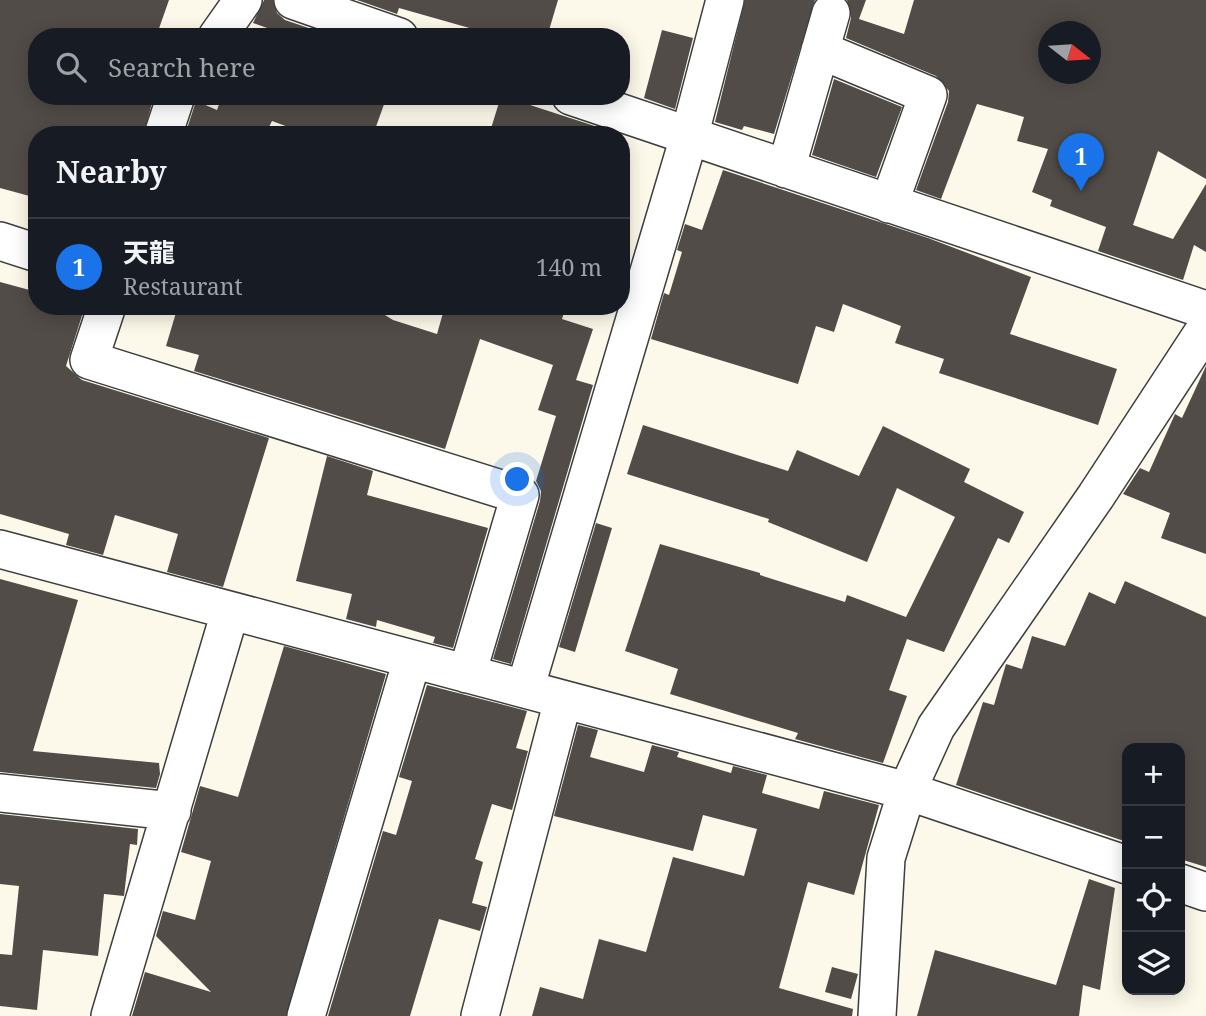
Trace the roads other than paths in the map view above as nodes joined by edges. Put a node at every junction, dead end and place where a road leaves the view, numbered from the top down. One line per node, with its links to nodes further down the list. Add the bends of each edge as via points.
1 (243, 0): 5 (street)
2 (293, 0): 6 (street)
3 (725, 0): 11 (street)
4 (831, 13): 7 (street)
5 (223, 28)
6 (373, 28)
7 (820, 50): 12 (street); 13 (street, via 928,94)
8 (173, 105): 10 (street)
9 (597, 105): 11 (street)
10 (166, 126)
11 (689, 137): 12 (street); 23 (street)
12 (786, 169): 13 (street)
13 (889, 204): 16 (street)
14 (0, 241): 15 (street)
15 (28, 250)
16 (1206, 310)
17 (104, 315): 22 (street, via 89,360 520,495)
18 (1206, 328): 25 (street, via 936,727)
19 (0, 549): 20 (street)
20 (230, 612): 21 (street); 27 (street)
21 (412, 660): 22 (street); 32 (street)
22 (467, 674): 23 (street)
23 (525, 689): 24 (street)
24 (563, 700): 25 (street); 33 (street)
25 (907, 791): 28 (street); 34 (street, via 886,858)
26 (0, 793): 27 (street)
27 (172, 810): 31 (street)
28 (1122, 863)
29 (1185, 885): 30 (street)
30 (1206, 892)
31 (110, 1016)
32 (306, 1016)
33 (480, 1016)
34 (877, 1016)

